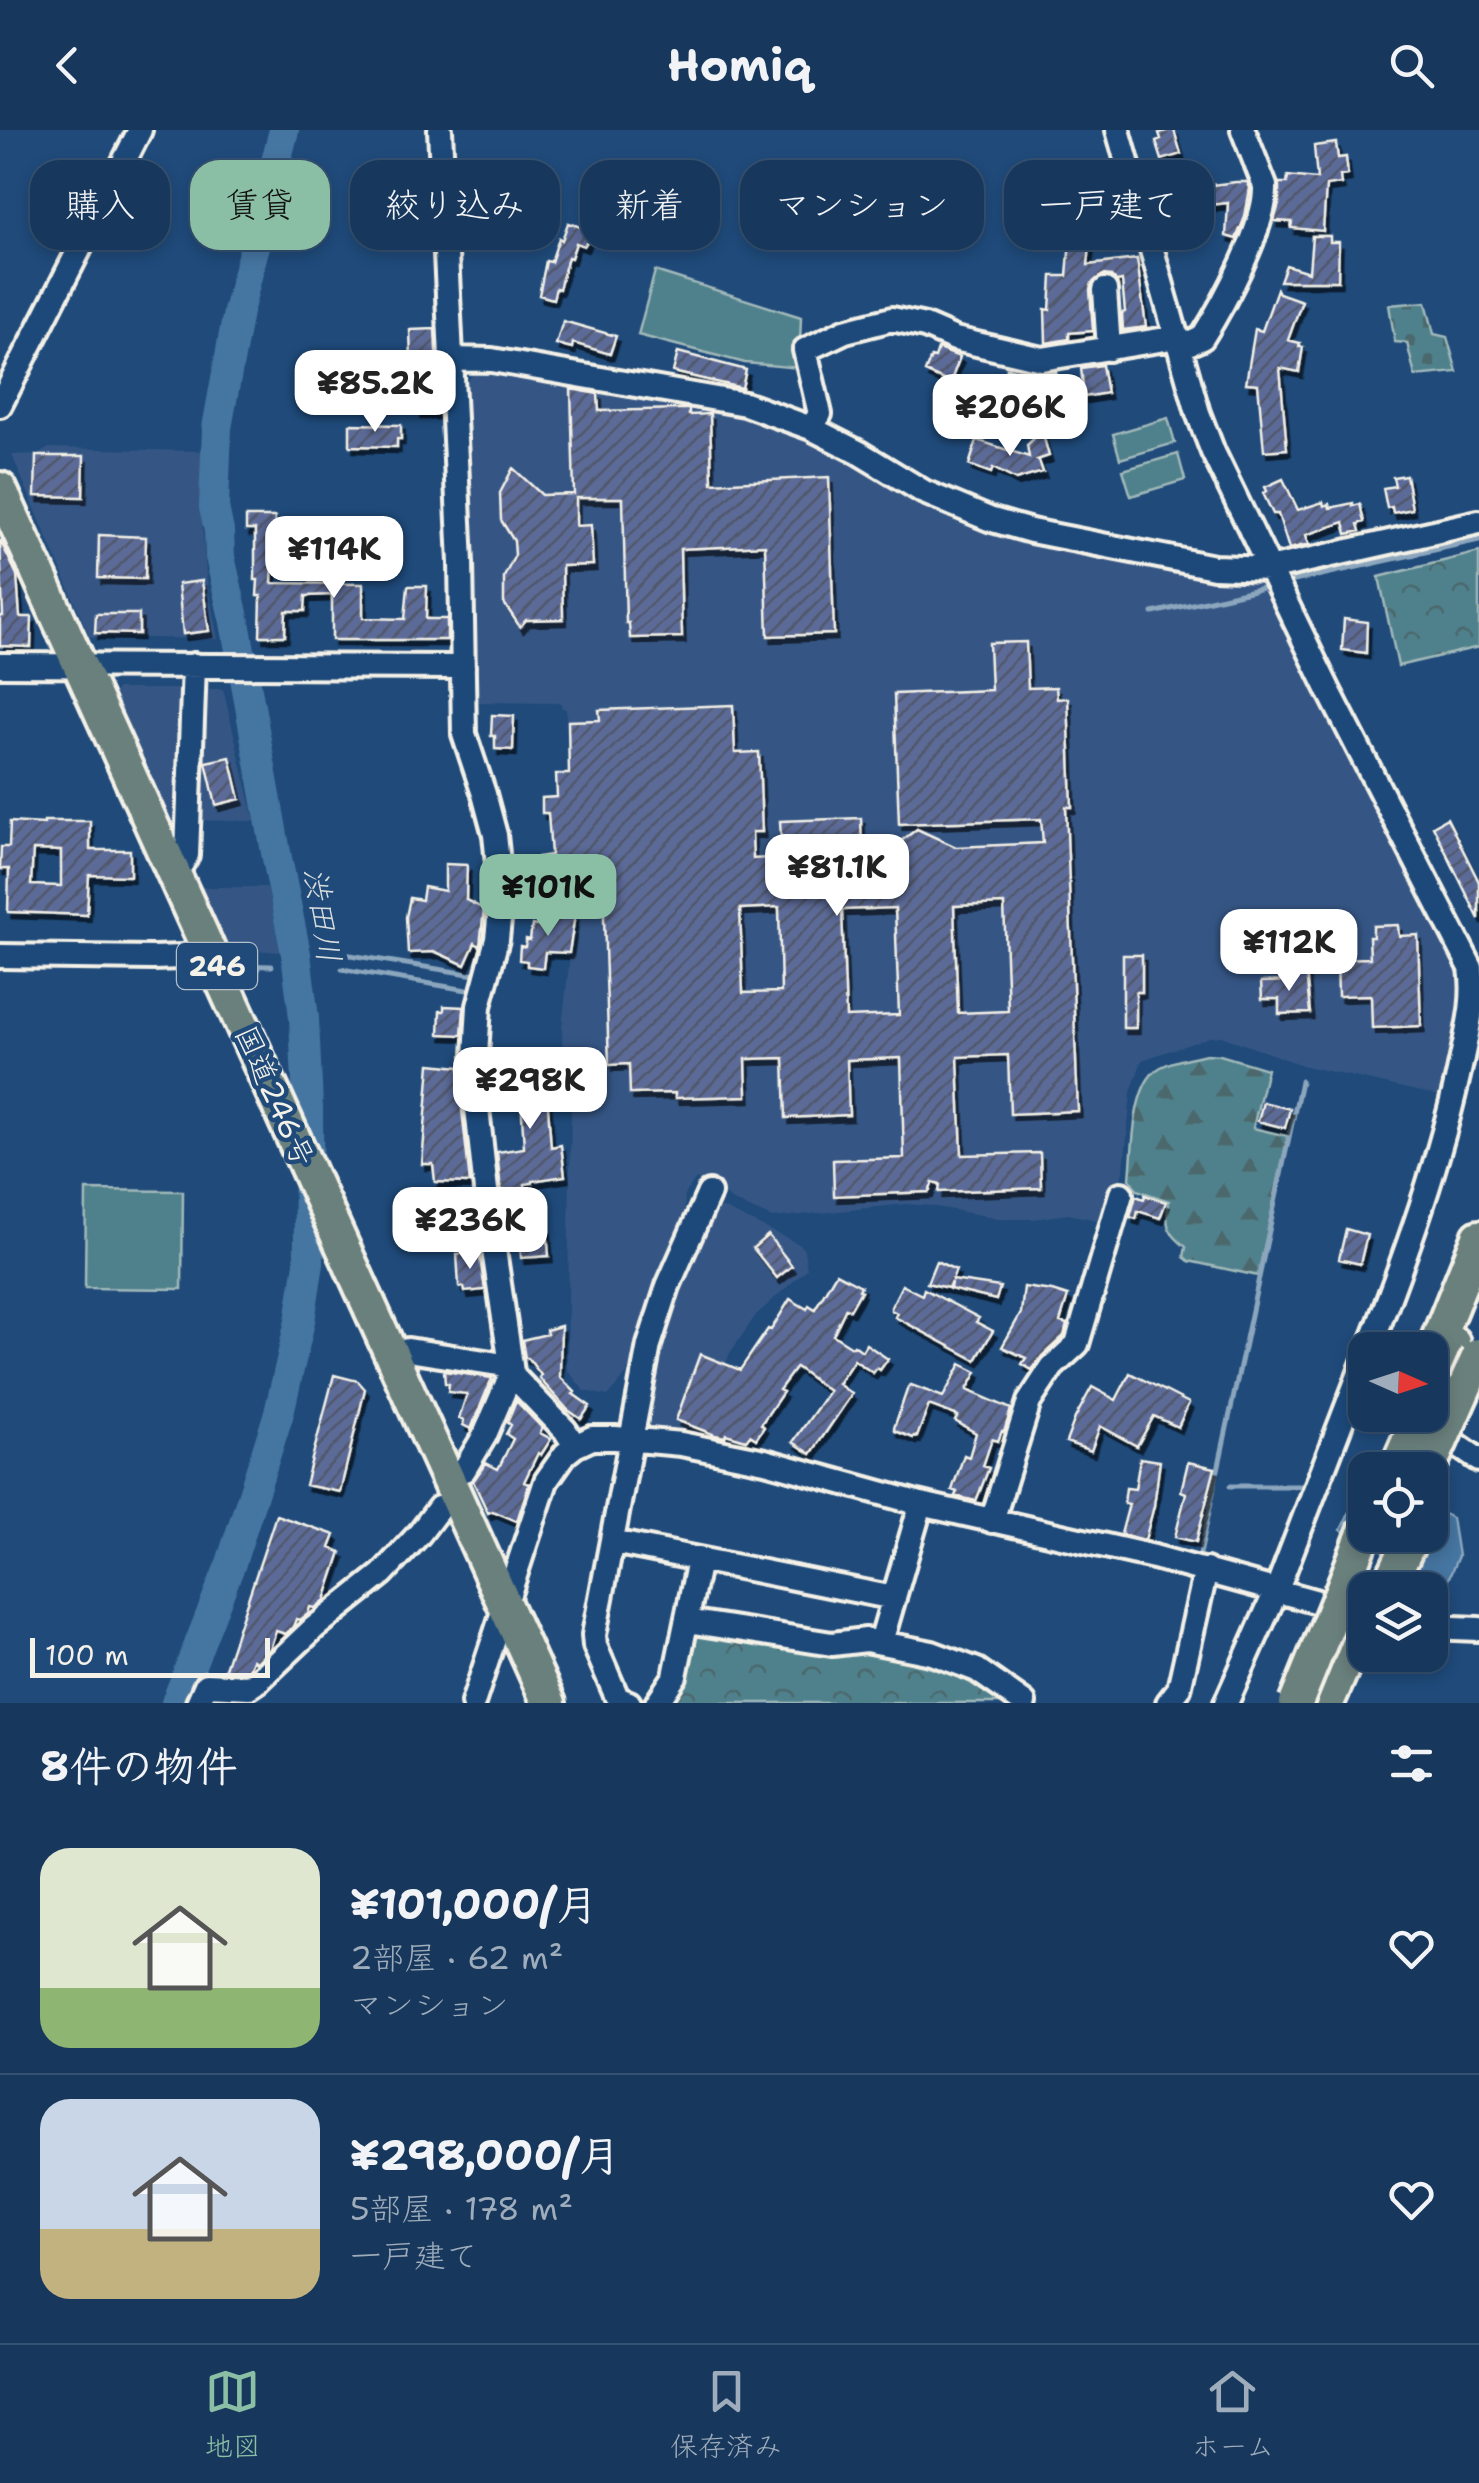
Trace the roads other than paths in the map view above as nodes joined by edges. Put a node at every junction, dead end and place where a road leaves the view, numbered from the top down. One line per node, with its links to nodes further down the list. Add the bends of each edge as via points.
1 (140, 130): 9 (street)
2 (440, 130): 8 (street)
3 (1118, 130): 6 (street)
4 (1242, 130): 6 (street, via 1265,186 1260,225 1202,338)
5 (1105, 290): 7 (street)
6 (1180, 342): 7 (street); 13 (street, via 1213,452)
7 (1109, 349): 10 (street, via 1038,358 900,319 845,331 804,350 820,414)
8 (452, 359): 10 (street, via 492,360 734,402); 17 (street)
9 (0, 405)
10 (811, 428): 13 (street, via 924,492 1010,526 1214,567)
11 (0, 489): 14 (highway, 国道246号 / 246)
12 (1479, 522): 13 (street)
13 (1269, 569): 21 (street, via 1462,948)
14 (78, 664): 15 (street); 16 (street); 18 (highway, 国道246号 / 246)
15 (0, 665)
16 (194, 665): 17 (street); 18 (street, via 187,855)
17 (464, 667): 31 (street, via 464,734 498,863 499,920 479,1006 476,1072)
18 (175, 875): 20 (highway, 国道246号 / 246)
19 (0, 956): 20 (street)
20 (212, 956): 28 (highway, 国道246号 / 246)
21 (1475, 1011): 26 (street, via 1418,1218)
22 (710, 1192): 35 (street, via 660,1308)
23 (1121, 1194): 43 (street, via 1077,1344 1028,1402)
24 (1479, 1237): 27 (highway)
25 (1479, 1287): 29 (highway)
26 (1376, 1332)
27 (1441, 1332)
28 (391, 1353): 31 (street, via 408,1350); 51 (highway, 国道246号 / 246)
29 (1448, 1355)
30 (1479, 1356): 37 (highway, bridge)
31 (512, 1369): 36 (street); 40 (street)
32 (1479, 1390): 38 (highway)
33 (1348, 1411): 49 (street)
34 (1439, 1432): 39 (street)
35 (632, 1439): 36 (street, via 592,1438); 41 (street, via 765,1461); 44 (street)
36 (575, 1446): 51 (street, via 546,1481)
37 (1436, 1452)
38 (1448, 1458)
39 (1479, 1460)
40 (464, 1470)
41 (921, 1504): 43 (street); 50 (street)
42 (439, 1508): 61 (street, via 382,1574 258,1681 250,1687 206,1686)
43 (992, 1521): 47 (street)
44 (613, 1542): 46 (street); 64 (street, via 594,1646 616,1695)
45 (1387, 1552): 48 (highway)
46 (699, 1560): 50 (street); 54 (street)
47 (1206, 1570): 49 (street); 67 (street, via 1180,1689)
48 (1371, 1572)
49 (1277, 1589): 53 (street); 68 (street)
50 (894, 1598): 57 (street)
51 (505, 1607): 62 (street); 63 (highway, 国道246号 / 246)
52 (1348, 1609): 69 (highway, bridge)
53 (1348, 1611)
54 (687, 1621): 57 (street, via 832,1644); 65 (street, via 675,1676)
55 (1448, 1628): 56 (street)
56 (1479, 1629)
57 (881, 1642): 66 (street, via 977,1670)
58 (1348, 1655): 60 (highway)
59 (1348, 1662): 60 (highway)
60 (1331, 1694)
61 (198, 1703)
62 (472, 1703)
63 (549, 1703)
64 (629, 1703)
65 (657, 1703)
66 (1024, 1703)
67 (1168, 1703)
68 (1226, 1703)
69 (1296, 1703)

